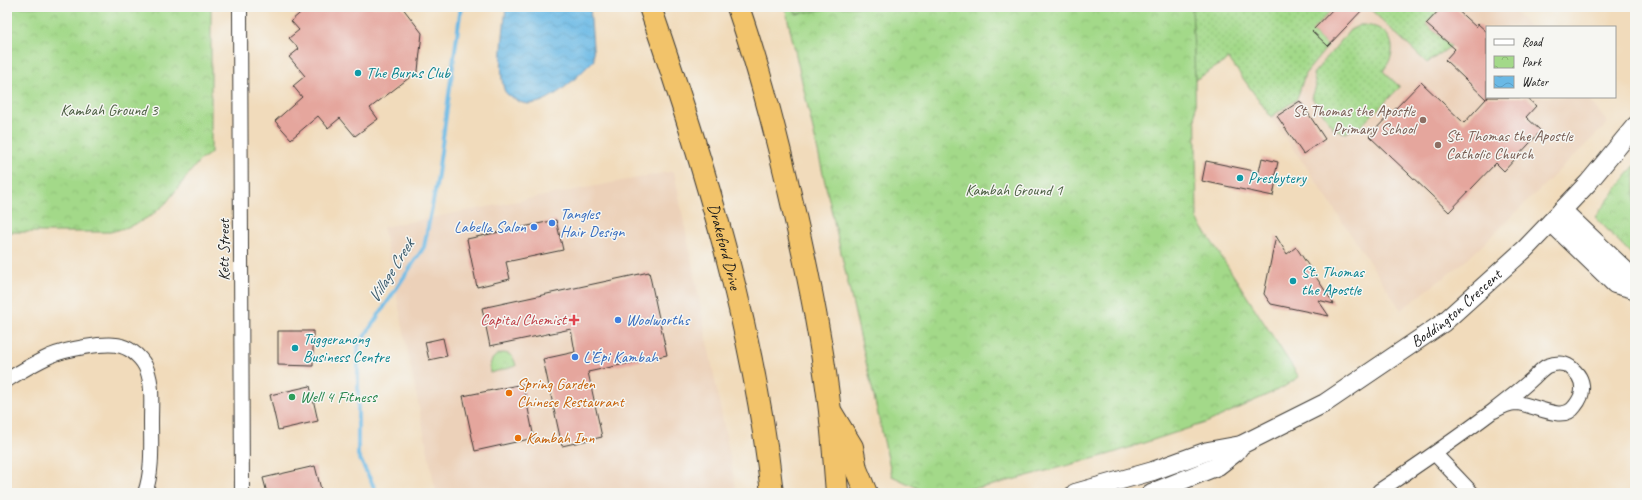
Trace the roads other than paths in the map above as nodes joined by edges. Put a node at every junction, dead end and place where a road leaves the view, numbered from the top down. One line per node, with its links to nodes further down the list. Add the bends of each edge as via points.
1 (240, 7): 17 (street, Kett Street)
2 (650, 7): 12 (highway, Drakeford Drive, via 684,105 714,209 739,308)
3 (738, 7): 9 (highway, via 785,171 803,252)
4 (1630, 133): 5 (street, Boddington Crescent)
5 (1557, 216): 6 (street, via 1615,284); 10 (street, Boddington Crescent, via 1525,249 1443,323 1325,404)
6 (1634, 290)
7 (7, 380): 16 (street, via 50,356 80,347 116,345 134,353 144,364 151,386 151,473)
8 (1494, 411): 8 (street, via 1547,366 1558,363 1567,365 1582,381 1580,400 1566,414 1558,415 1530,405 1515,403); 11 (street)
9 (830, 412): 20 (highway); 21 (highway, via 852,447 856,469)
10 (1241, 445): 13 (street, Boddington Crescent, via 1208,451); 15 (street, Boddington Crescent, via 1218,466)
11 (1435, 454): 14 (street); 23 (street)
12 (769, 467): 18 (highway); 19 (highway, Drakeford Drive)
13 (1153, 471): 15 (street); 22 (street, Boddington Crescent)
14 (1379, 490)
15 (1157, 492)
16 (145, 493)
17 (242, 493)
18 (761, 493)
19 (772, 493)
20 (837, 493)
21 (866, 493)
22 (1075, 493)
23 (1472, 493)

